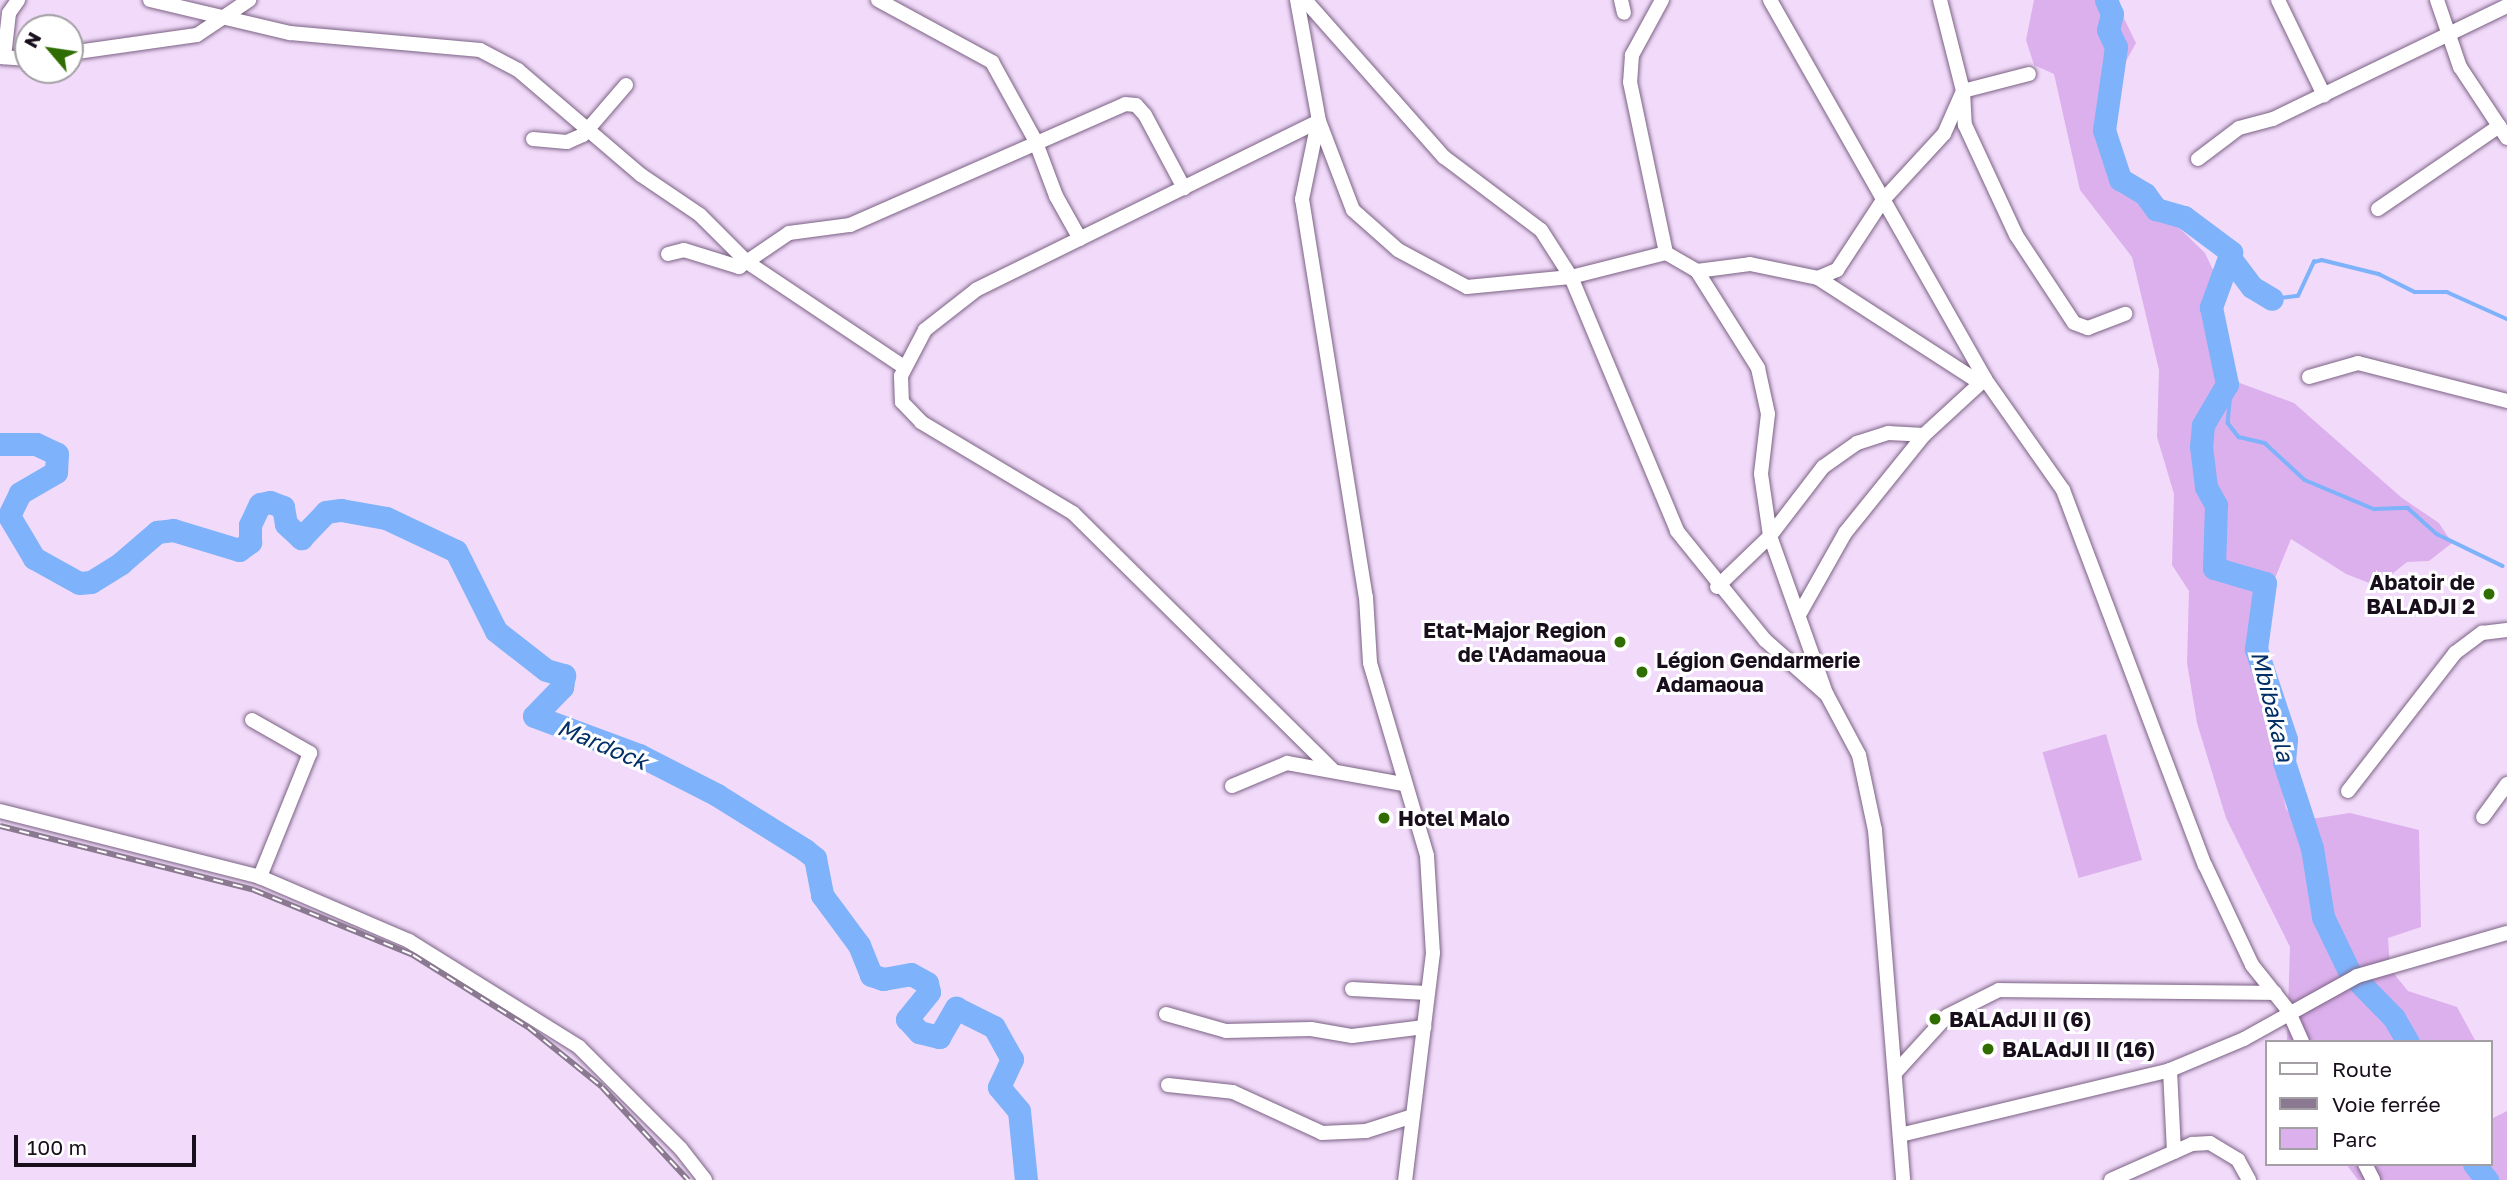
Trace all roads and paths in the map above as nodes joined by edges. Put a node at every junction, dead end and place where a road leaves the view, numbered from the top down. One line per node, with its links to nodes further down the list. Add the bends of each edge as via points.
1 (18, 0): 16 (street, via 9,13)
2 (150, 0): 13 (street)
3 (249, 0): 13 (street)
4 (878, 0): 25 (street, via 992,62)
5 (1297, 0): 21 (street)
6 (1305, 0): 35 (street, via 1444,157 1541,230)
7 (1662, 0): 31 (street, via 1632,55 1630,82)
8 (1770, 0): 28 (street)
9 (1940, 0): 19 (street)
10 (2278, 0): 20 (street)
11 (2437, 0): 14 (street)
12 (2507, 6): 14 (street)
13 (218, 20): 15 (street, via 197,35); 22 (street, via 320,38 480,50 519,70)
14 (2452, 33): 20 (street); 23 (street, via 2456,60)
15 (84, 51)
16 (1, 56)
17 (2029, 74): 19 (street)
18 (626, 85): 22 (street)
19 (1963, 91): 28 (street, via 1944,134); 37 (street, via 1965,125 1977,156 2045,284 2080,327)
20 (2324, 95): 26 (street, via 2238,128)
21 (1318, 121): 27 (street); 35 (street, via 1353,210 1398,250 1467,287); 50 (street, via 1302,199 1366,597 1370,663)
22 (588, 127): 24 (street, via 567,142); 33 (street, via 641,175 700,215)
23 (2503, 132): 29 (street)
24 (533, 139)
25 (1035, 140): 27 (street, via 1136,105); 30 (street, via 1056,196); 33 (street, via 850,225 789,233)
26 (2198, 159)
27 (1184, 188): 30 (street)
28 (1883, 200): 36 (street, via 1855,250 1837,270); 40 (street)
29 (2378, 209)
30 (1080, 239): 38 (street, via 943,313 925,330)
31 (1666, 253): 34 (street); 35 (street)
32 (668, 254): 33 (street, via 684,250 725,264)
33 (747, 262): 38 (street)
34 (1697, 271): 36 (street, via 1750,264); 43 (street, via 1758,368 1768,414 1761,474)
35 (1571, 277): 44 (street, via 1677,531)
36 (1818, 278): 40 (street)
37 (2125, 314)
38 (904, 367): 49 (street, via 902,402 921,422 1073,513)
39 (2309, 377): 41 (street, via 2358,363)
40 (1983, 381): 42 (street); 60 (street, via 2063,490 2205,865 2252,965)
41 (2507, 401)
42 (1924, 435): 43 (street, via 1888,433 1857,443 1823,467); 45 (street, via 1845,533)
43 (1770, 536): 44 (street); 45 (street)
44 (1717, 587): 47 (street, via 1765,640)
45 (1800, 613): 47 (street)
46 (2507, 630): 53 (street, via 2483,633 2455,653)
47 (1826, 695): 66 (street, via 1859,755 1875,830)
48 (252, 720): 56 (street, via 310,753)
49 (1332, 769): 50 (street); 52 (street, via 1275,764)
50 (1402, 784): 59 (street, via 1427,856 1433,953)
51 (2507, 784): 55 (street)
52 (1232, 786)
53 (2348, 791)
54 (0, 811): 56 (street)
55 (2483, 817)
56 (260, 877): 72 (street, via 408,941 522,1007 579,1047 681,1149)
57 (2507, 933): 61 (street, via 2354,977)
58 (1352, 989): 59 (street)
59 (1427, 993): 63 (street)
60 (2275, 993): 61 (street); 66 (street, via 1999,990 1947,1016)
61 (2288, 1010): 64 (street); 65 (street, via 2245,1039)
62 (1166, 1014): 63 (street, via 1226,1031 1311,1029 1352,1036)
63 (1424, 1027): 68 (street)
64 (2301, 1040)
65 (2170, 1070): 69 (street); 70 (street)
66 (1895, 1073): 69 (street)
67 (1168, 1085): 68 (street, via 1233,1093 1322,1133 1366,1131)
68 (1409, 1116): 73 (street)
69 (1900, 1135): 74 (street)
70 (2174, 1152): 71 (street); 76 (street, via 2192,1144 2225,1147)
71 (2141, 1173): 75 (street)
72 (705, 1180)
73 (1405, 1180)
74 (1903, 1180)
75 (2111, 1180)
76 (2249, 1180)

